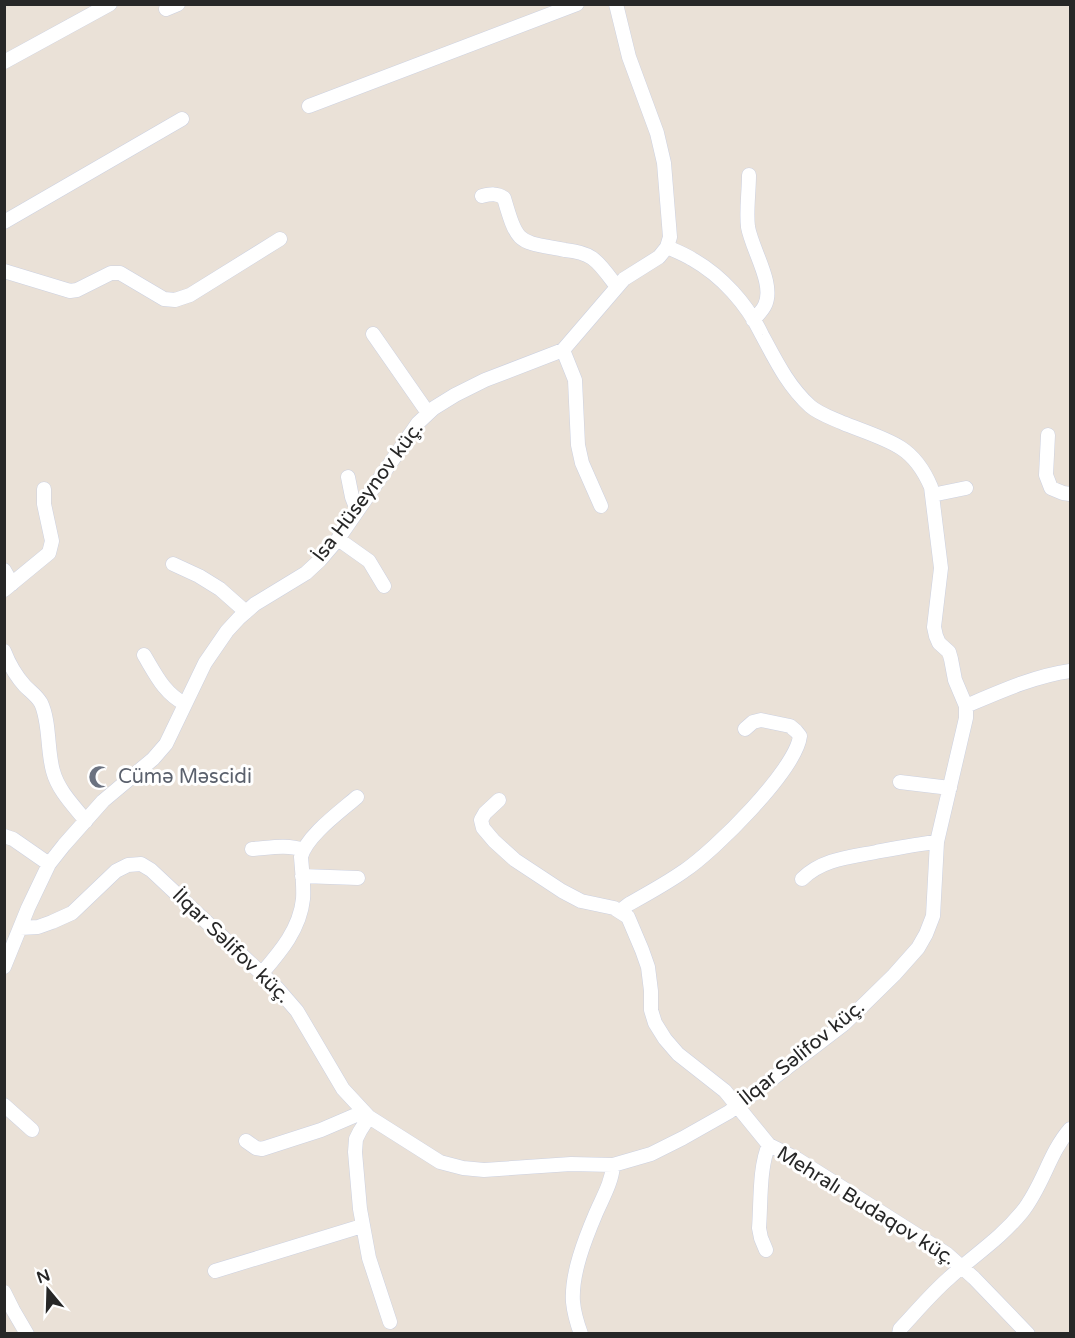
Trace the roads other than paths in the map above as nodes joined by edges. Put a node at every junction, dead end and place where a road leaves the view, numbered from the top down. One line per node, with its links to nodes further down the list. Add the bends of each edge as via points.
1 (110, 4): 4 (street)
2 (577, 4): 5 (street)
3 (616, 4): 11 (street, via 664,163 670,237)
4 (4, 62)
5 (309, 106)
6 (183, 119): 9 (street)
7 (749, 175): 14 (street, via 748,226 768,292 765,306)
8 (482, 196): 13 (street, via 504,198 519,237 528,243 594,259)
9 (4, 222)
10 (280, 239): 12 (street, via 190,295 175,300 164,299 120,273 111,273 70,291)
11 (667, 247): 13 (street, İsa Hüseynov küç.); 14 (street, via 711,272 730,289)
12 (4, 272)
13 (617, 287): 16 (street, İsa Hüseynov küç.)
14 (753, 320): 23 (street, via 781,371 812,408 901,448 927,477)
15 (373, 334): 17 (street)
16 (563, 350): 17 (street, İsa Hüseynov küç., via 484,381); 24 (street, via 575,380 582,463)
17 (428, 413): 25 (street, İsa Hüseynov küç.)
18 (1048, 435): 22 (street, via 1046,475 1051,488)
19 (348, 477): 25 (street)
20 (966, 488): 23 (street)
21 (44, 489): 30 (street, via 52,541 49,553)
22 (1071, 494)
23 (932, 495): 36 (street, via 941,568 934,627 939,643 949,652)
24 (601, 506)
25 (357, 510): 26 (street, İsa Hüseynov küç.)
26 (338, 539): 29 (street, via 369,561); 31 (street, İsa Hüseynov küç., via 306,573)
27 (173, 564): 31 (street, via 220,589)
28 (4, 570): 30 (street)
29 (384, 586)
30 (8, 587)
31 (246, 612): 35 (street, İsa Hüseynov küç., via 209,656)
32 (4, 651): 42 (street, via 16,676 40,703 53,771)
33 (144, 655): 35 (street, via 163,687)
34 (1071, 671): 36 (street, via 1006,689)
35 (185, 704): 42 (street, İsa Hüseynov küç., via 166,744)
36 (966, 706): 39 (street, İlqar Səlifov küç.)
37 (745, 729): 51 (street, via 761,720 790,726 800,736 799,744 779,776 706,854)
38 (900, 782): 39 (street)
39 (950, 788): 44 (street, İlqar Səlifov küç.)
40 (357, 797): 46 (street)
41 (500, 800): 51 (street, via 481,820 494,841 562,891 581,901)
42 (86, 821): 47 (street, İsa Hüseynov küç.)
43 (4, 836): 47 (street)
44 (938, 842): 50 (street, via 833,860); 56 (street, İlqar Səlifov küç., via 933,916 918,948 844,1024)
45 (252, 849): 46 (street)
46 (303, 850): 48 (street)
47 (49, 864): 52 (street, İsa Hüseynov küç.)
48 (302, 876): 49 (street); 54 (street, via 303,900 296,924 283,948)
49 (358, 878)
50 (802, 879)
51 (620, 911): 56 (street, Mehralı Budaqov küç., via 628,916 648,968 655,1023 678,1054)
52 (20, 928): 53 (street, İsa Hüseynov küç.); 54 (street, İlqar Səlifov küç., via 38,927 72,913 116,871 141,864)
53 (4, 967)
54 (262, 973): 57 (street, İlqar Səlifov küç., via 297,1011 344,1089)
55 (4, 1105): 59 (street)
56 (738, 1106): 61 (street, Mehralı Budaqov küç.); 62 (street, İlqar Səlifov küç., via 651,1154)
57 (366, 1115): 60 (street, via 262,1149); 62 (street, İlqar Səlifov küç., via 440,1162 464,1168); 63 (street, via 355,1152)
58 (1071, 1129): 65 (street, via 1054,1152 1025,1209 1010,1227)
59 (32, 1130)
60 (246, 1141)
61 (769, 1145): 64 (street, via 763,1166 759,1228); 65 (street, Mehralı Budaqov küç., via 797,1159)
62 (613, 1165): 70 (street, via 575,1280 573,1301)
63 (362, 1226): 66 (street); 68 (street)
64 (766, 1250)
65 (962, 1267): 71 (street, via 939,1287); 72 (street, Mehralı Budaqov küç.)
66 (215, 1271)
67 (4, 1292): 69 (street)
68 (390, 1322)
69 (27, 1334)
70 (581, 1334)
71 (899, 1334)
72 (1029, 1334)

